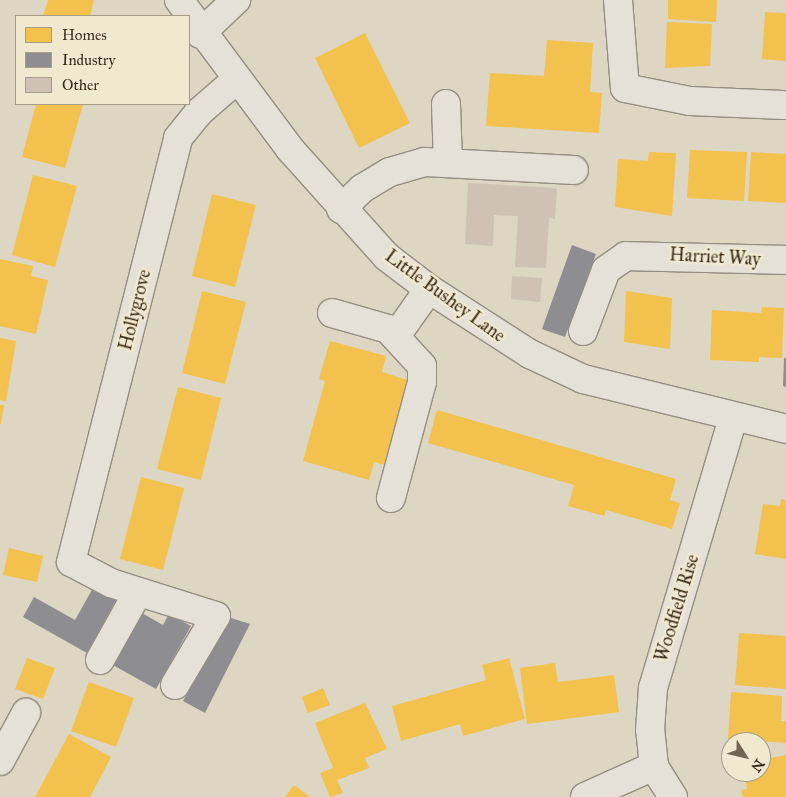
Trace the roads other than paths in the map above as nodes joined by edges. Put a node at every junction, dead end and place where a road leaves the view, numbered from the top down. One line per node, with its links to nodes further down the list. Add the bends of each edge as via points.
1 (179, 0): 4 (street, Little Bushey Lane)
2 (236, 0): 6 (street)
3 (618, 0): 9 (street, via 625,88 690,102)
4 (188, 15)
5 (190, 18): 6 (street, Little Bushey Lane)
6 (200, 34): 7 (street, Little Bushey Lane)
7 (236, 80): 12 (street, Little Bushey Lane); 21 (street, Hollygrove, via 198,112 178,138 71,562 111,584)
8 (446, 104): 10 (street)
9 (783, 105)
10 (448, 163): 11 (street); 12 (street, via 425,162 390,172 363,188)
11 (574, 170)
12 (341, 209): 14 (street, Little Bushey Lane, via 387,257)
13 (786, 260): 16 (street, Harriet Way, via 626,256 606,270)
14 (429, 289): 17 (street); 18 (street, Little Bushey Lane, via 530,354 583,379)
15 (332, 313): 17 (street, via 388,329)
16 (583, 331)
17 (396, 336): 20 (street, via 422,366 422,382)
18 (733, 418): 19 (street, Little Bushey Lane); 26 (street, Woodfield Rise, via 653,688 650,730)
19 (786, 429)
20 (391, 498)
21 (138, 592): 22 (street); 23 (street, via 216,616)
22 (100, 660)
23 (175, 685)
24 (26, 713): 25 (street)
25 (0, 761)
26 (654, 766): 27 (street); 28 (street, Woodfield Rise)
27 (584, 797)
28 (673, 797)

